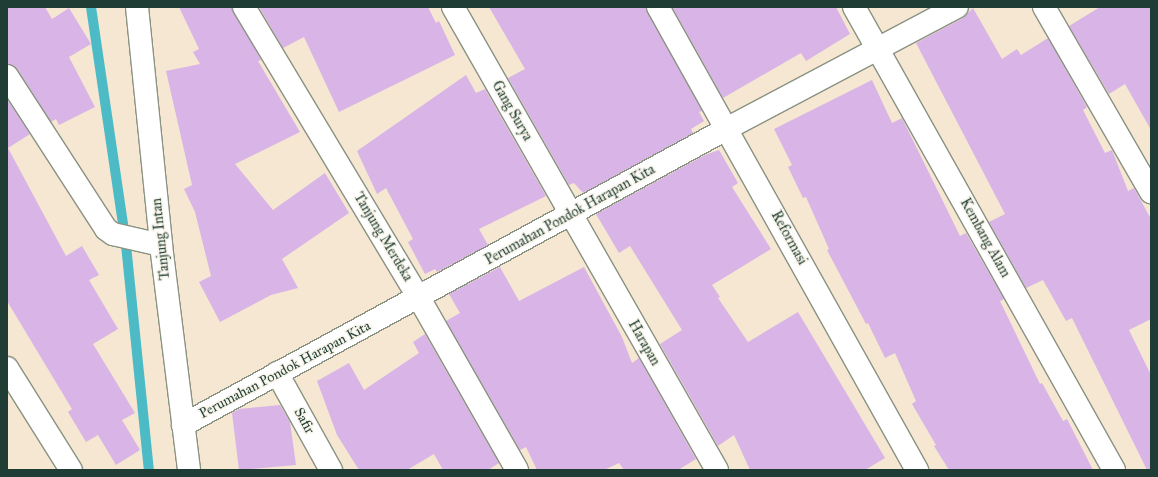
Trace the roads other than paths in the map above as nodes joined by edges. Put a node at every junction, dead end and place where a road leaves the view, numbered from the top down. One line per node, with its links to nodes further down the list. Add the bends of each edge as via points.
1 (136, 7): 13 (street, Tanjung Intan)
2 (244, 7): 14 (street, Tanjung Merdeka)
3 (453, 7): 12 (street, Gang Surya)
4 (658, 7): 10 (street, Reformasi)
5 (854, 7): 8 (street, Kembang Alam)
6 (957, 7): 8 (street, Perumahan Pondok Harapan Kita)
7 (1044, 7): 11 (street)
8 (878, 48): 10 (street, Perumahan Pondok Harapan Kita); 24 (street, Kembang Alam)
9 (7, 76): 13 (street, via 98,217 113,234)
10 (728, 128): 12 (street, Perumahan Pondok Harapan Kita); 23 (street, Reformasi)
11 (1151, 192)
12 (571, 215): 14 (street, Perumahan Pondok Harapan Kita); 22 (street, Harapan)
13 (152, 244): 17 (street, Tanjung Intan)
14 (419, 298): 16 (street, Perumahan Pondok Harapan Kita); 21 (street, Tanjung Merdeka)
15 (7, 368): 18 (street)
16 (277, 373): 17 (street, Perumahan Pondok Harapan Kita); 20 (street, Safir)
17 (183, 425): 19 (street, Tanjung Intan)
18 (71, 470)
19 (189, 470)
20 (331, 470)
21 (517, 470)
22 (717, 470)
23 (917, 470)
24 (1114, 470)

